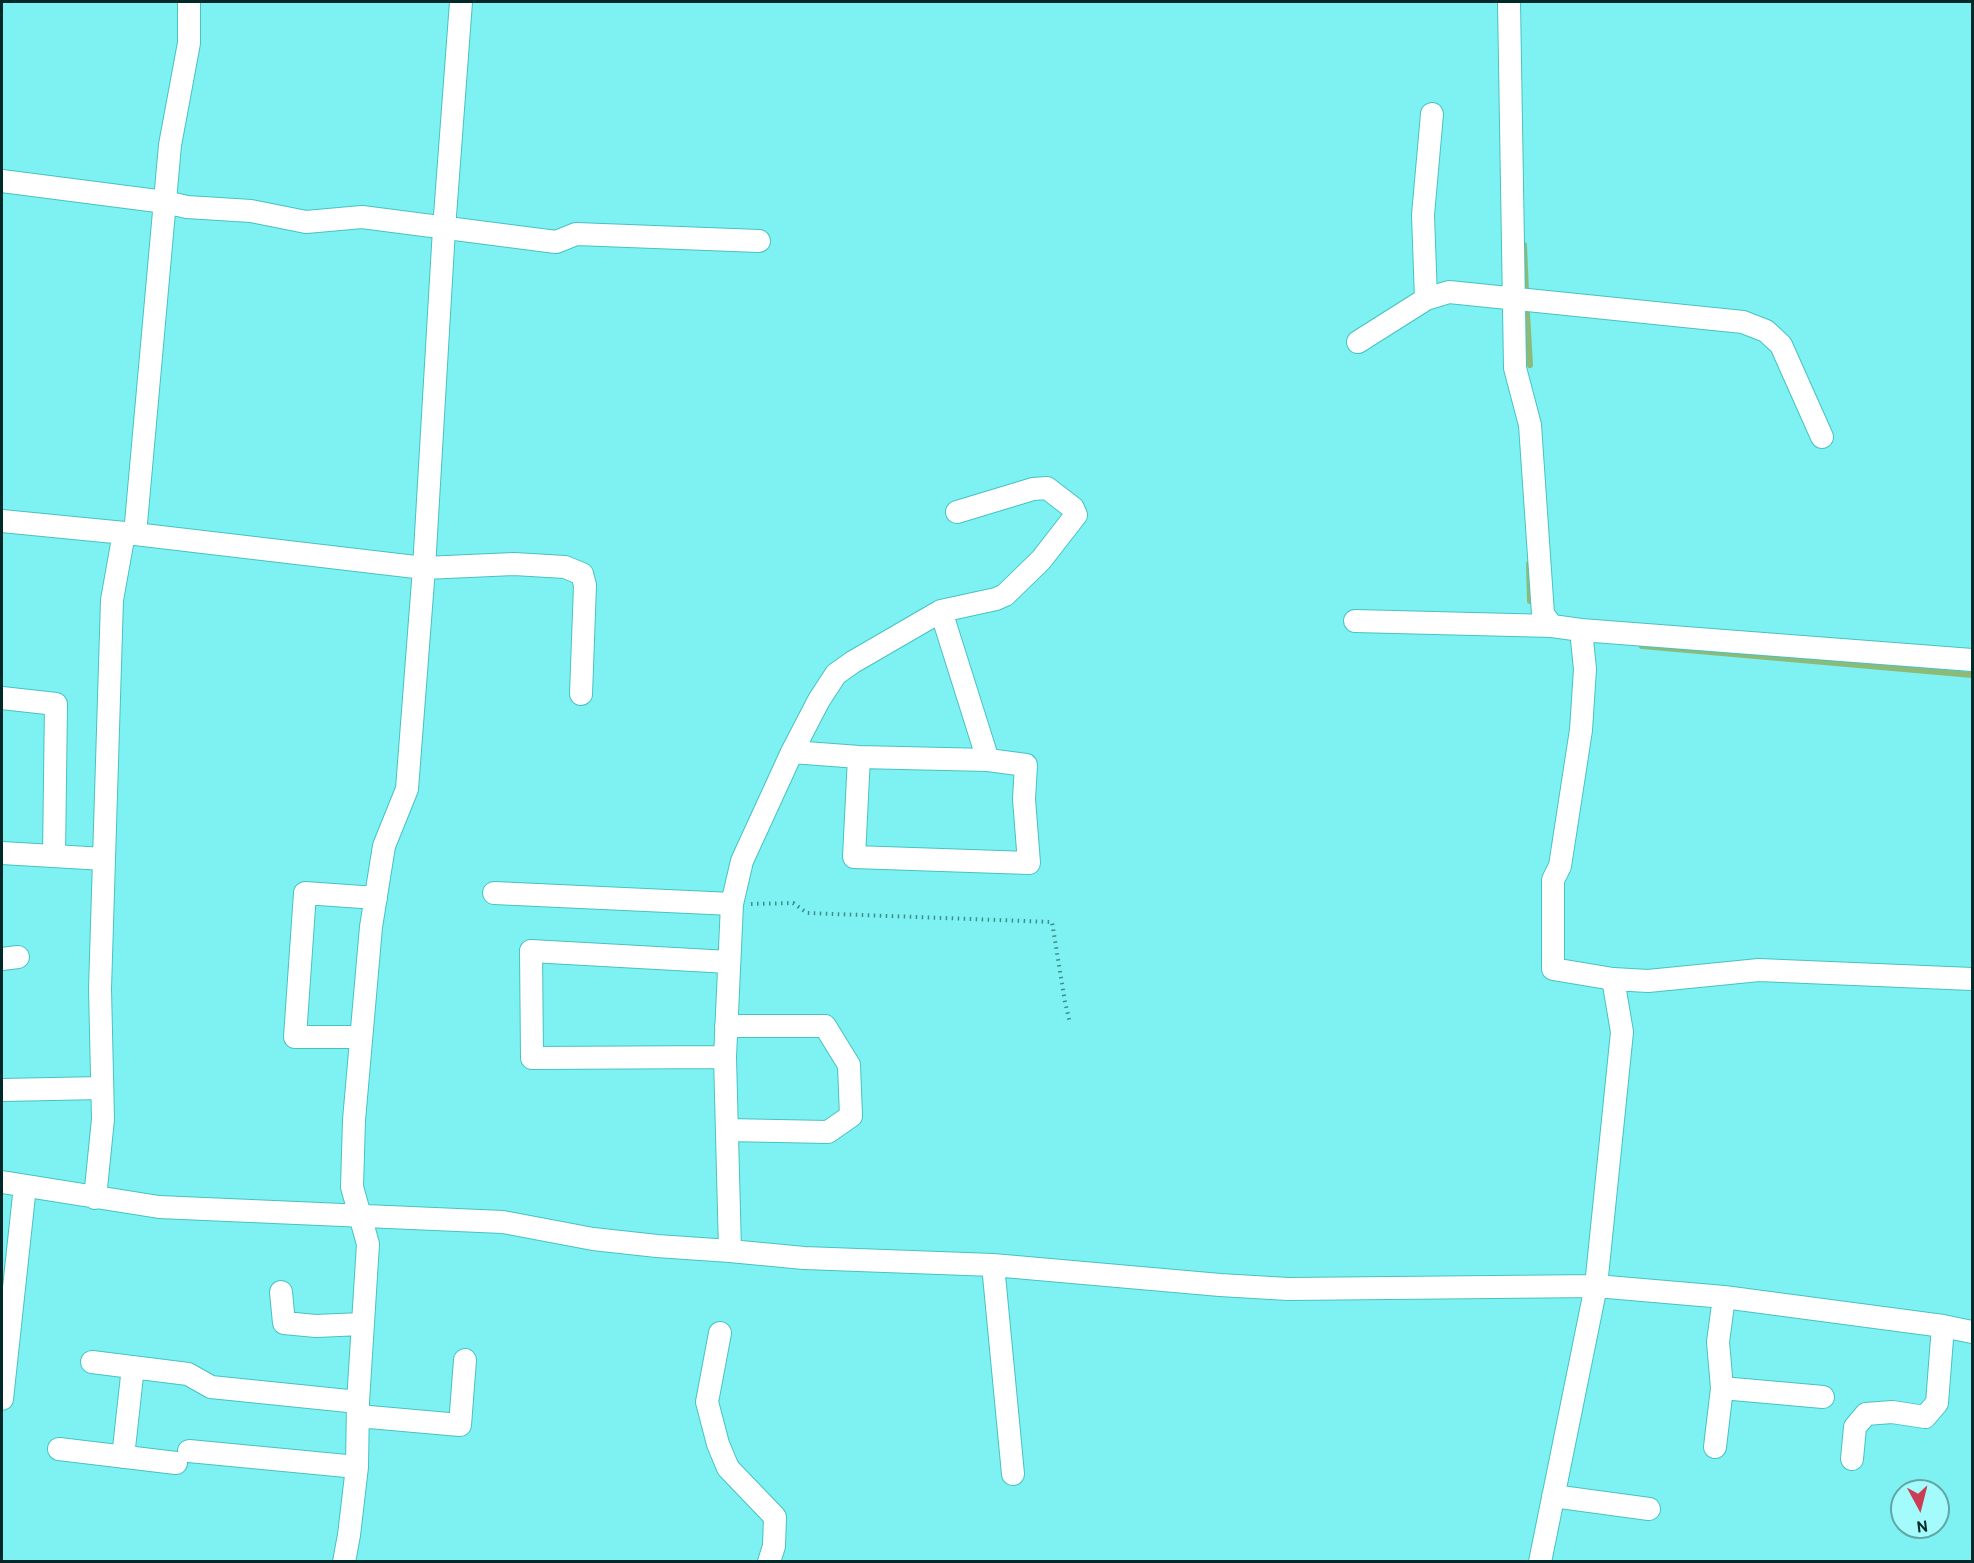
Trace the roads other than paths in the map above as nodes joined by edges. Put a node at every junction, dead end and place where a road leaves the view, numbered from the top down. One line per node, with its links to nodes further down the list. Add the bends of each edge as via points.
1 (189, 2): 6 (street, via 189,43 170,145)
2 (461, 2): 7 (street)
3 (1509, 2): 9 (street)
4 (1432, 114): 10 (street, via 1424,215)
5 (2, 181): 6 (street)
6 (165, 202): 7 (street, via 306,222 362,217); 15 (street)
7 (444, 229): 8 (street, via 556,242 576,234); 16 (street)
8 (759, 241)
9 (1514, 298): 10 (street, via 1449,292); 12 (street, via 1743,322 1766,331 1781,345); 19 (street, via 1515,368 1530,425 1543,614)
10 (1426, 299): 11 (street)
11 (1358, 342)
12 (1822, 437)
13 (957, 512): 17 (street, via 1047,488 1073,508 1076,515 1041,560 1005,595)
14 (2, 521): 15 (street)
15 (129, 533): 16 (street); 29 (street, via 112,600)
16 (424, 568): 22 (street, via 514,564 565,567 582,574 585,585); 31 (street, via 407,789 384,846)
17 (941, 611): 24 (street, via 836,674); 26 (street)
18 (1356, 621): 19 (street)
19 (1552, 626): 20 (street)
20 (1581, 630): 21 (street); 34 (street, via 1585,669 1581,730 1560,866 1553,880 1553,969)
21 (1972, 660)
22 (581, 694)
23 (2, 698): 28 (street, via 56,704)
24 (792, 752): 25 (street); 32 (street, via 742,861)
25 (859, 757): 26 (street); 26 (street, via 854,857 1029,863 1024,799 1026,765)
26 (988, 760)
27 (2, 854): 28 (street)
28 (54, 856): 29 (street)
29 (104, 859): 39 (street)
30 (494, 893): 32 (street)
31 (376, 898): 37 (street); 37 (street, via 305,893 295,1037)
32 (732, 904): 33 (street)
33 (729, 962): 36 (street); 38 (street, via 531,951 532,1058)
34 (1613, 979): 35 (street, via 1648,981 1760,970); 48 (street, via 1622,1032)
35 (1972, 980)
36 (726, 1026): 38 (street); 41 (street, via 825,1026 849,1065 851,1116 828,1132)
37 (361, 1037): 45 (street, via 352,1187)
38 (725, 1057): 41 (street)
39 (102, 1089): 40 (street); 44 (street, via 103,1119)
40 (2, 1090)
41 (727, 1130): 46 (street)
42 (2, 1182): 43 (street)
43 (25, 1186): 44 (street); 60 (street)
44 (94, 1198): 45 (street, via 159,1207)
45 (358, 1215): 46 (street, via 503,1222 593,1239); 51 (street, via 368,1244)
46 (730, 1251): 47 (street, via 804,1258)
47 (993, 1265): 48 (street, via 1288,1289); 67 (street)
48 (1596, 1286): 50 (street); 68 (street)
49 (281, 1292): 51 (street, via 284,1323)
50 (1724, 1297): 52 (street); 58 (street, via 1718,1342)
51 (363, 1324): 61 (street)
52 (1943, 1326): 53 (street); 65 (street, via 1937,1403 1925,1418 1892,1412 1866,1414 1855,1427)
53 (1972, 1332)
54 (720, 1333): 71 (street, via 707,1402 728,1468 775,1517)
55 (465, 1360): 61 (street, via 460,1425)
56 (92, 1362): 57 (street)
57 (133, 1367): 61 (street, via 188,1374 211,1387); 64 (street)
58 (1722, 1388): 59 (street); 62 (street)
59 (1823, 1397)
60 (2, 1399)
61 (358, 1409): 66 (street)
62 (1715, 1447)
63 (59, 1449): 64 (street)
64 (123, 1457): 66 (street)
65 (1852, 1459)
66 (357, 1467): 70 (street)
67 (1013, 1474)
68 (1554, 1496): 69 (street); 72 (street)
69 (1649, 1509)
70 (344, 1562)
71 (769, 1562)
72 (1540, 1562)

